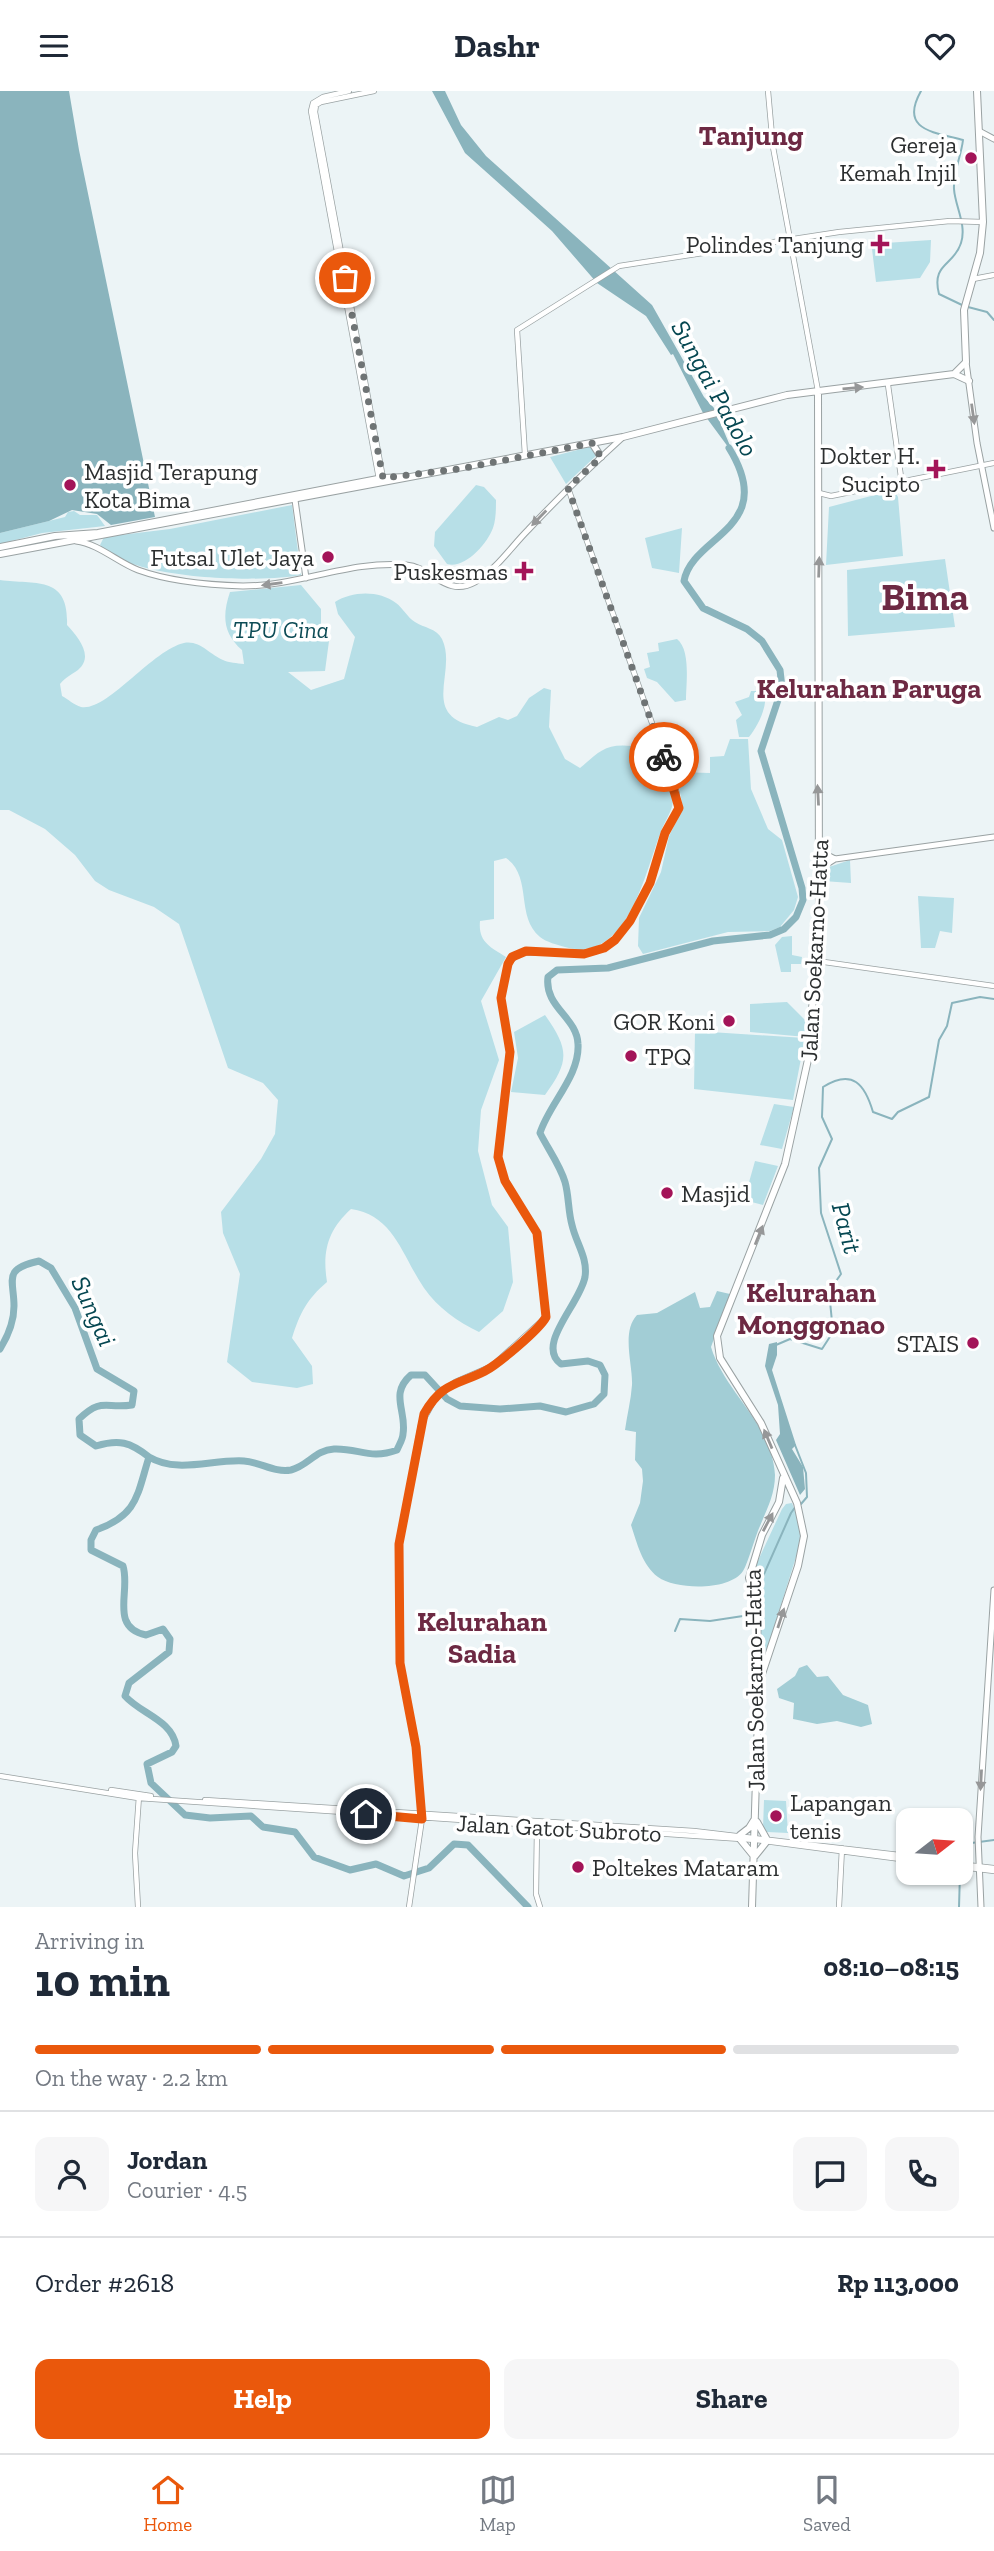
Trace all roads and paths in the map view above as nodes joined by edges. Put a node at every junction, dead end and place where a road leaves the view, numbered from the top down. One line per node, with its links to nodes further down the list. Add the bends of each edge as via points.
1 (349, 91): 5 (street)
2 (374, 91): 5 (street)
3 (768, 91): 9 (street, via 772,147)
4 (977, 91): 6 (highway)
5 (334, 96): 24 (street, via 312,104)
6 (979, 131): 7 (main road); 8 (highway)
7 (994, 139)
8 (983, 222): 9 (street); 11 (highway)
9 (789, 239): 16 (street); 19 (street, via 616,267 517,330)
10 (994, 275): 11 (street)
11 (973, 279): 12 (highway, via 965,307)
12 (966, 362): 13 (highway); 14 (main road)
13 (954, 374): 14 (highway); 15 (highway)
14 (969, 381): 22 (main road, one-way to 22)
15 (888, 385): 16 (highway, one-way to 15); 25 (street)
16 (818, 391): 17 (highway, via 760,400); 27 (highway, Jalan Soekarno-Hatta)
17 (623, 437): 18 (highway); 20 (main road)
18 (592, 443): 19 (highway); 20 (highway)
19 (525, 456): 23 (highway)
20 (601, 457): 26 (main road)
21 (994, 463): 22 (street)
22 (983, 466): 25 (street); 31 (main road)
23 (405, 477): 24 (highway); 29 (highway)
24 (381, 478): 32 (highway)
25 (902, 484): 28 (street)
26 (568, 488): 38 (main road, one-way to 38, via 473,583 451,586 410,565 357,566); 52 (street, via 679,808 665,833 650,883 615,940 584,954 526,951 508,964 501,998 510,1052 498,1157 505,1181 537,1233 546,1317 485,1371 450,1385 421,1424 399,1544 400,1663 416,1747)
27 (819, 492): 28 (street); 30 (highway, Jalan Soekarno-Hatta)
28 (831, 496): 30 (street)
29 (295, 500): 32 (highway); 38 (main road)
30 (819, 503): 40 (highway, Jalan Soekarno-Hatta, one-way to 30)
31 (994, 528)
32 (97, 535): 33 (highway); 34 (highway); 36 (highway)
33 (68, 540): 34 (highway); 36 (main road)
34 (35, 542): 35 (highway); 37 (highway)
35 (0, 547)
36 (95, 547): 38 (main road, one-way to 36, via 254,586 174,580 139,570)
37 (0, 554)
38 (306, 578)
39 (994, 838): 41 (main road)
40 (820, 851): 41 (main road); 42 (highway, Jalan Soekarno-Hatta)
41 (835, 859): 42 (main road)
42 (819, 869): 43 (highway, Jalan Soekarno-Hatta)
43 (817, 961): 44 (street); 45 (highway, Jalan Soekarno-Hatta, one-way to 43, via 761,1423 720,1358 717,1336 785,1164 807,1075)
44 (994, 986)
45 (784, 1476): 46 (highway, Jalan Soekarno-Hatta); 47 (highway, Jalan Soekarno-Hatta)
46 (779, 1501): 47 (highway); 49 (highway, Jalan Soekarno-Hatta, one-way to 46, via 758,1609 749,1578)
47 (797, 1505): 49 (highway, Jalan Soekarno-Hatta, one-way to 47, via 759,1683 804,1536)
48 (994, 1590): 63 (main road, one-way to 63)
49 (757, 1754): 53 (highway, Jalan Soekarno-Hatta)
50 (0, 1774): 51 (street, Jalan Gatot Subroto)
51 (139, 1796): 52 (street, Jalan Gatot Subroto); 66 (street)
52 (422, 1817): 54 (street, Jalan Gatot Subroto); 55 (street, Jalan Gatot Subroto); 67 (street)
53 (755, 1820): 56 (highway); 57 (highway, Jalan Soekarno-Hatta); 58 (highway)
54 (537, 1827): 55 (street, Jalan Gatot Subroto); 68 (street, via 536,1894)
55 (614, 1829): 56 (street, Jalan Gatot Subroto)
56 (740, 1837): 57 (street, Jalan Gatot Subroto); 60 (highway)
57 (754, 1838): 58 (street, Jalan Gatot Subroto); 60 (highway, Jalan Soekarno-Hatta)
58 (767, 1840): 59 (street, Jalan Gatot Subroto); 60 (highway)
59 (842, 1849): 61 (street, Jalan Gatot Subroto); 69 (street)
60 (754, 1856): 65 (highway, Jalan Soekarno-Hatta)
61 (896, 1856)
62 (973, 1867): 63 (street)
63 (979, 1868): 64 (street); 70 (main road)
64 (994, 1870)
65 (751, 1905)
66 (138, 1907)
67 (409, 1907)
68 (540, 1907)
69 (839, 1907)
70 (981, 1907)

